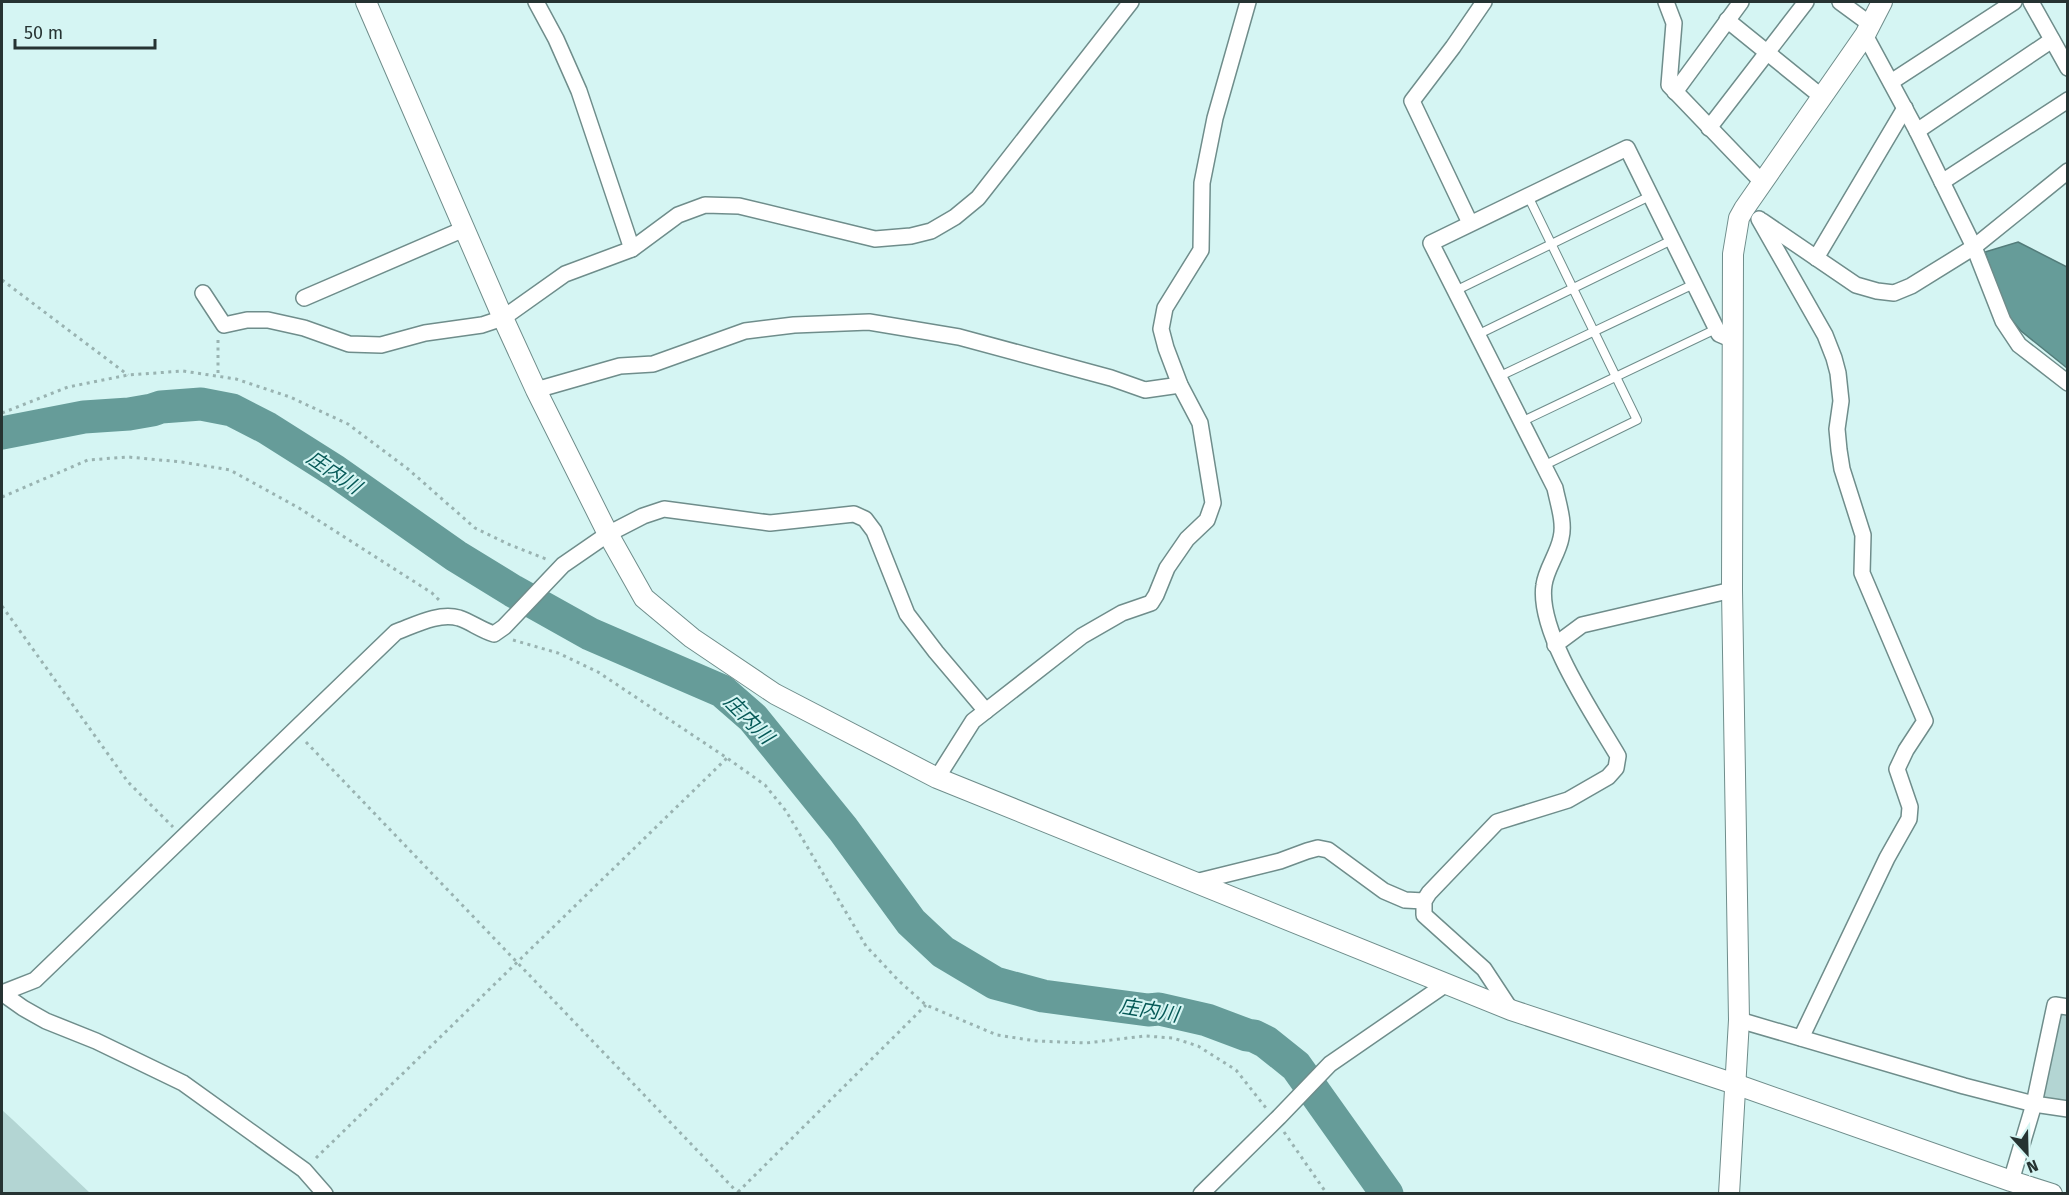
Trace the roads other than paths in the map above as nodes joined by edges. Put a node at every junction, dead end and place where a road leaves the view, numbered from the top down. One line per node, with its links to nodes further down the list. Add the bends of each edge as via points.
1 (366, 2): 32 (street)
2 (536, 2): 36 (street, via 579,92)
3 (1131, 2): 36 (street, via 978,198 931,231 875,239 739,206 705,205 678,215)
4 (1248, 2): 51 (street, via 1204,172 1200,250 1165,308 1161,329)
5 (1484, 2): 31 (street, via 1412,101)
6 (1666, 2): 19 (street, via 1674,23 1669,85)
7 (1741, 2): 13 (street)
8 (1806, 2): 16 (street)
9 (1839, 2): 14 (street)
10 (1882, 2): 14 (street)
11 (2014, 2): 18 (street)
12 (2031, 2): 15 (street)
13 (1727, 20): 16 (street); 19 (street)
14 (1868, 30): 18 (street); 20 (street)
15 (2052, 40): 17 (street); 24 (street)
16 (1767, 53): 20 (street); 23 (street)
17 (2067, 68)
18 (1891, 82): 22 (street)
19 (1675, 92): 23 (street)
20 (1822, 97): 26 (street)
21 (2067, 100): 27 (street)
22 (1905, 108): 24 (street); 37 (street)
23 (1709, 128): 26 (street)
24 (1917, 131): 27 (street)
25 (2067, 171): 35 (street)
26 (1762, 182): 30 (street)
27 (1942, 182): 35 (street)
28 (1528, 196): 29 (street, via 1627,148); 31 (street); 34 (lane)
29 (1650, 196): 33 (street); 34 (lane)
30 (1752, 214): 37 (street); 47 (street, via 1739,218 1733,254); 67 (street, via 1825,335 1834,358 1839,373 1839,450 1863,535 1862,573 1925,721 1897,769 1910,807 1909,819)
31 (1470, 224): 40 (street, via 1431,243)
32 (464, 229): 42 (street); 43 (street)
33 (1672, 240): 38 (street); 39 (lane)
34 (1551, 244): 39 (lane); 40 (lane)
35 (1974, 247): 37 (street, via 1911,286 1894,292 1856,285); 50 (street, via 2002,321 2019,345)
36 (632, 249): 43 (street, via 565,274)
37 (1816, 258)
38 (1694, 284): 44 (street); 45 (lane)
39 (1573, 288): 45 (lane); 46 (lane)
40 (1455, 291): 46 (street)
41 (203, 293): 43 (street, via 224,325 268,320 349,344 381,345)
42 (304, 298)
43 (502, 318): 52 (street)
44 (1716, 329): 47 (street); 49 (lane)
45 (1594, 332): 48 (lane); 49 (lane)
46 (1477, 334): 48 (street)
47 (1733, 340): 56 (street)
48 (1498, 377): 53 (street)
49 (1616, 378): 53 (lane); 54 (lane, via 1637,420)
50 (2067, 383)
51 (1180, 385): 52 (street, via 1145,390 959,337 869,322 745,331 653,364 620,366); 58 (street, via 1200,423 1214,503 1207,520 1187,539 1167,568 1151,603 1122,613 1082,636)
52 (536, 390): 55 (street)
53 (1521, 422): 54 (street)
54 (1543, 466): 57 (street, via 1555,488 1562,536 1544,585 1545,617)
55 (608, 534): 58 (street, via 664,509 770,524 854,514 865,519 874,531 907,614); 59 (street, via 644,598 692,638 775,694); 63 (street, via 563,565 499,630 480,630 459,618 445,616 396,632 35,980)
56 (1732, 590): 57 (street, via 1582,625); 66 (street)
57 (1555, 645): 61 (street, via 1618,756 1616,768 1608,777 1568,800 1497,822)
58 (986, 711): 59 (street, via 973,721)
59 (937, 778): 60 (street)
60 (1195, 882): 61 (street, via 1318,848 1329,850 1384,891 1405,900); 62 (street)
61 (1424, 901): 65 (street, via 1424,915 1485,969)
62 (1446, 984): 65 (street); 73 (street, via 1330,1064)
63 (2, 993): 72 (street, via 46,1021 183,1083 304,1170)
64 (2067, 1007): 69 (street, via 2055,1005)
65 (1511, 1010): 68 (street)
66 (1739, 1020): 67 (street); 68 (street)
67 (1801, 1038): 69 (street)
68 (1735, 1084): 71 (street); 74 (street)
69 (2034, 1104): 70 (street); 71 (street)
70 (2067, 1109)
71 (2011, 1181): 75 (street)
72 (325, 1194)
73 (1201, 1194)
74 (1729, 1194)
75 (2052, 1194)

